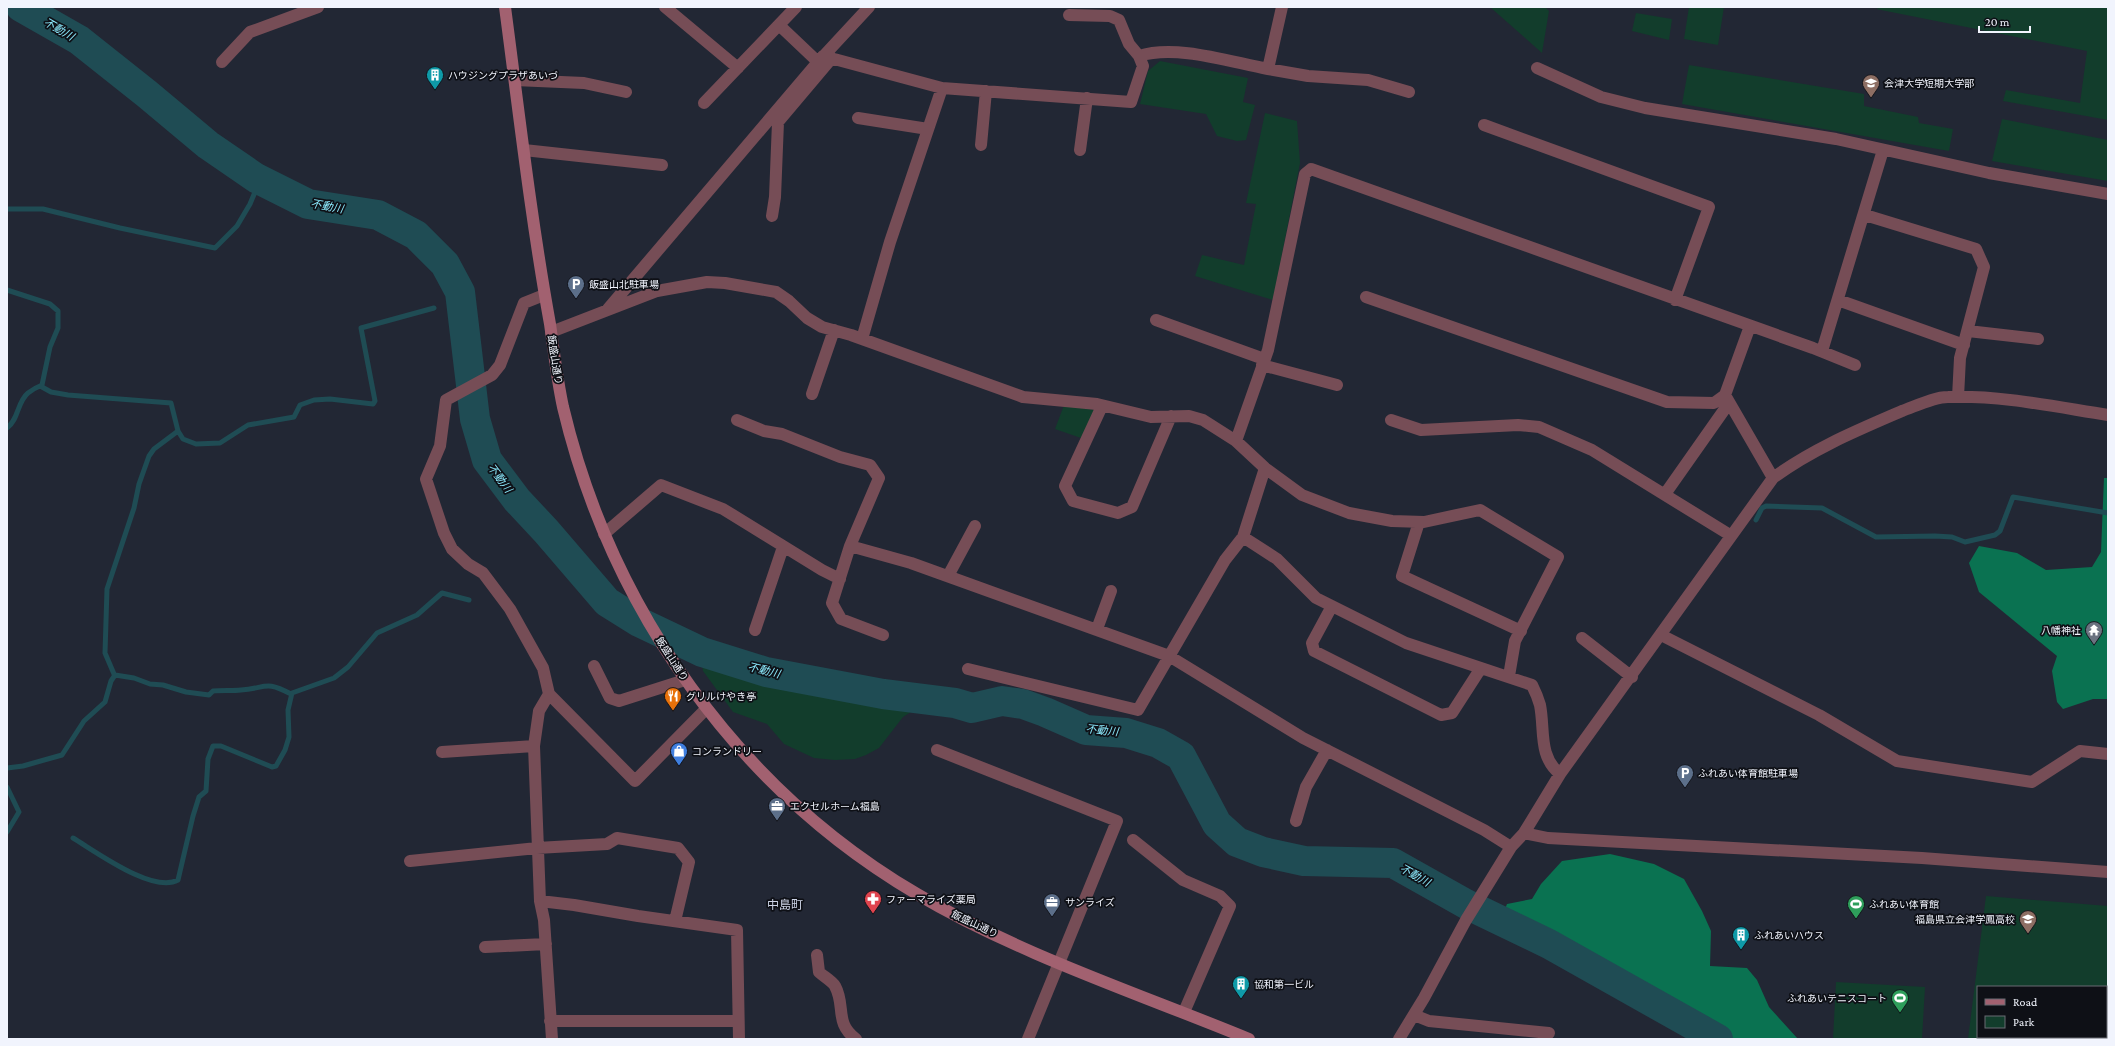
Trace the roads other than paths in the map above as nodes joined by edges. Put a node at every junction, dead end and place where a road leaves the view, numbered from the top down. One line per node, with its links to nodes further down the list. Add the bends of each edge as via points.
1 (318, 7): 11 (street, via 250,32)
2 (505, 7): 15 (street, 飯盛山通り)
3 (664, 7): 12 (street)
4 (796, 7): 8 (street)
5 (869, 7): 10 (street)
6 (1282, 7): 14 (street)
7 (1069, 15): 9 (street, via 1110,16 1119,20 1129,44)
8 (779, 25): 10 (street); 12 (street)
9 (1139, 56): 14 (street, via 1179,52); 20 (street, via 1143,66 1131,102)
10 (824, 58): 16 (street); 32 (street, via 778,122 776,197); 37 (street)
11 (222, 62)
12 (738, 68): 21 (street)
13 (1537, 68): 28 (street, via 1601,97 1645,108 1836,139)
14 (1268, 69): 19 (street, via 1308,76 1368,80)
15 (514, 80): 18 (street, via 584,83); 26 (street, 飯盛山通り)
16 (942, 88): 17 (street); 24 (street)
17 (986, 91): 20 (street); 25 (street)
18 (626, 92)
19 (1409, 92)
20 (1087, 98): 27 (street)
21 (704, 103)
22 (858, 118): 24 (street)
23 (1484, 125): 35 (street, via 1708,207)
24 (928, 128): 43 (street, via 890,242)
25 (981, 145)
26 (524, 150): 29 (street); 33 (street, 飯盛山通り)
27 (1080, 150)
28 (1883, 150): 30 (street, via 1989,173); 31 (street)
29 (662, 165)
30 (2108, 194)
31 (1865, 214): 36 (street); 41 (street, via 1976,249 1984,267)
32 (772, 216)
33 (544, 295): 42 (street, 飯盛山通り); 86 (street, via 524,303 500,365 492,375 446,400 440,446 426,480 444,533 457,556 483,573 510,609 543,668)
34 (1366, 297): 52 (street, via 1667,402 1714,403)
35 (1675, 300): 39 (street); 47 (street, via 1310,169 1306,174)
36 (1838, 300): 45 (street); 46 (street)
37 (607, 310): 40 (street, via 657,291 707,282 726,283 776,292 807,318 822,327); 42 (street)
38 (1156, 320): 47 (street)
39 (1750, 326): 46 (street); 52 (street)
40 (834, 330): 43 (street); 50 (street)
41 (1968, 330): 44 (street); 45 (street)
42 (551, 332): 64 (street, 飯盛山通り, via 563,406 578,462)
43 (862, 339): 53 (street, via 1023,397)
44 (2038, 339)
45 (1964, 345): 51 (street, via 1960,358)
46 (1822, 351): 48 (street)
47 (1263, 362): 49 (street); 58 (street)
48 (1855, 365)
49 (1337, 385)
50 (812, 394)
51 (1958, 397): 54 (street, via 2012,401); 60 (street, via 1947,396 1858,429 1789,466)
52 (1727, 399): 60 (street); 61 (street)
53 (1102, 406): 55 (street, via 1151,417); 55 (street, via 1065,486 1073,501 1118,513 1132,506)
54 (2108, 414)
55 (1171, 416): 58 (street, via 1189,416 1203,420)
56 (737, 420): 67 (street, via 764,431 782,434 840,457 870,465 879,478)
57 (1391, 420): 61 (street, via 1422,430 1518,425 1539,427 1592,450)
58 (1236, 441): 59 (street)
59 (1265, 468): 62 (street, via 1302,495 1349,513 1392,521); 66 (street)
60 (1773, 478): 65 (street)
61 (1665, 494): 65 (street)
62 (1419, 522): 75 (street, via 1402,576); 75 (street, via 1480,510 1558,557)
63 (974, 526): 69 (street)
64 (604, 534): 68 (street, via 661,486 723,509); 85 (street, 飯盛山通り, via 639,606)
65 (1730, 535): 77 (street)
66 (1244, 537): 72 (street, via 1277,558 1316,598); 79 (street, via 1225,560)
67 (850, 546): 69 (street); 70 (street)
68 (783, 547): 70 (street); 74 (street)
69 (948, 576): 73 (street)
70 (840, 578): 76 (street, via 832,603 841,619)
71 (1111, 591): 73 (street)
72 (1332, 606): 81 (street, via 1406,643); 81 (street, via 1312,643 1314,651 1442,715 1452,713)
73 (1098, 629): 79 (street)
74 (755, 630)
75 (1521, 631): 83 (street, via 1511,655)
76 (883, 635)
77 (1661, 635): 84 (street); 92 (street, via 1819,715 1897,761 2032,782 2080,751)
78 (1582, 638): 84 (street)
79 (1169, 656): 82 (street, via 1138,710); 90 (street)
80 (594, 666): 85 (street, via 610,698 619,701)
81 (1481, 668): 83 (street)
82 (968, 669)
83 (1509, 676): 93 (street, via 1532,684 1540,705 1543,743 1551,767)
84 (1632, 677): 93 (street)
85 (685, 680): 87 (street, 飯盛山通り)
86 (549, 694): 87 (street, via 634,781); 88 (street, via 539,711)
87 (706, 709): 106 (street, 飯盛山通り, via 786,797 846,848 950,913)
88 (534, 746): 91 (street); 98 (street)
89 (937, 750): 106 (street, via 1117,821)
90 (1326, 750): 94 (street, via 1306,787); 97 (street, via 1484,830)
91 (442, 752)
92 (2108, 754)
93 (1560, 774): 95 (street)
94 (1296, 821)
95 (1524, 833): 97 (street); 100 (street, via 1548,838 1922,858)
96 (1132, 840): 107 (street, via 1183,880 1220,896 1230,906)
97 (1511, 847): 108 (street, via 1466,920)
98 (537, 848): 99 (street); 101 (street); 102 (street, via 607,844 617,838 678,848 689,862)
99 (410, 861)
100 (2108, 872)
101 (540, 902): 102 (street, via 574,904); 103 (street)
102 (675, 921): 110 (street, via 736,930)
103 (546, 944): 104 (street); 109 (street)
104 (485, 947)
105 (817, 955): 114 (street, via 819,972 834,984 838,994 843,1025)
106 (1059, 962): 107 (street, 飯盛山通り); 115 (street)
107 (1184, 1012): 116 (street, 飯盛山通り)
108 (1414, 1015): 111 (street, via 1429,1021); 117 (street)
109 (550, 1021): 110 (street); 112 (street)
110 (738, 1021): 113 (street)
111 (1549, 1033)
112 (552, 1039)
113 (739, 1039)
114 (856, 1039)
115 (1028, 1039)
116 (1248, 1039)
117 (1399, 1039)

